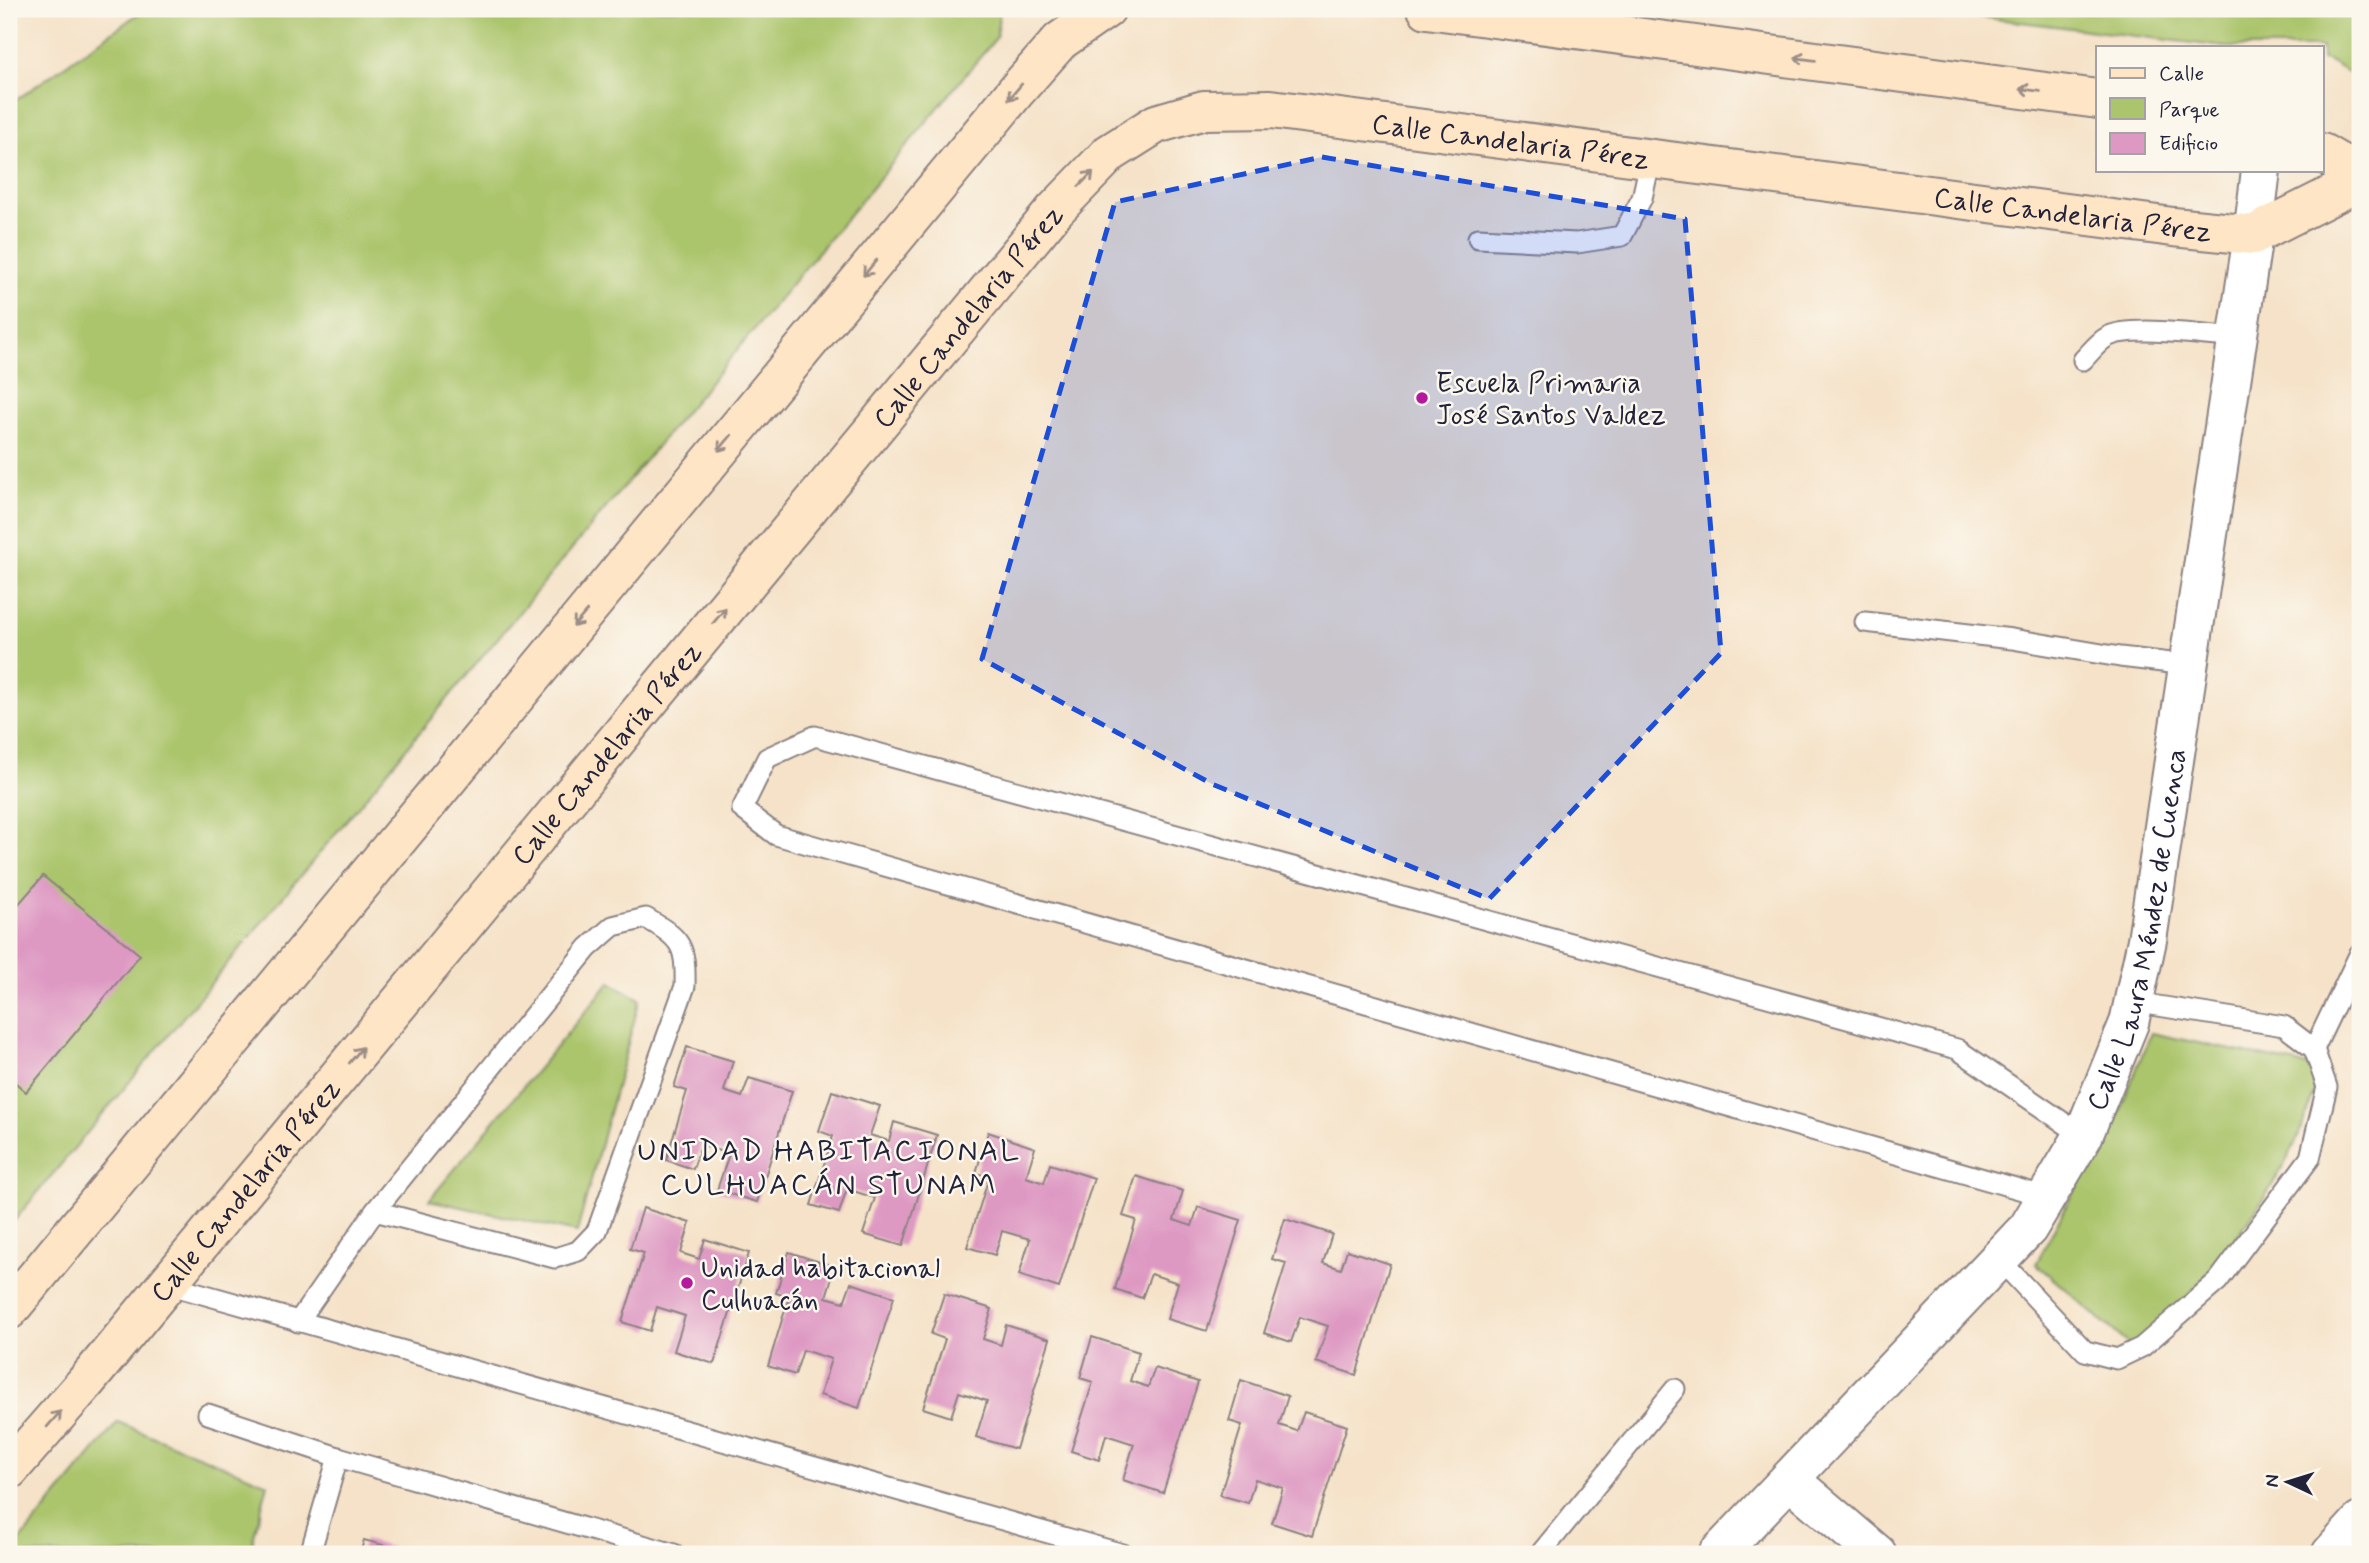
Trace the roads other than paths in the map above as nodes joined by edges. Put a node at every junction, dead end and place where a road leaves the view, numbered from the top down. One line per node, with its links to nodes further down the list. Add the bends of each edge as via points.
1 (1106, 9): 3 (main road)
2 (1427, 9): 4 (main road, one-way to 2)
3 (1062, 25): 24 (main road, one-way to 24, via 1007,102)
4 (2096, 99)
5 (2324, 154): 8 (main road)
6 (1651, 158): 10 (main road, Calle Candelaria Pérez); 11 (lane, via 1642,198 1622,236 1577,243); 23 (main road, Calle Candelaria Pérez, one-way to 6, via 1046,220 1110,153 1156,124 1204,110 1271,109)
7 (2260, 172): 10 (street, Calle Laura Méndez de Cuenca)
8 (2360, 175)
9 (2360, 181): 10 (main road)
10 (2253, 235): 12 (street, Calle Laura Méndez de Cuenca)
11 (1478, 239)
12 (2238, 338): 13 (lane, via 2133,332 2107,337); 15 (street, Calle Laura Méndez de Cuenca)
13 (2083, 360)
14 (1865, 622): 15 (lane)
15 (2188, 665): 17 (street, Calle Laura Méndez de Cuenca, via 2147,940)
16 (2360, 953): 18 (lane)
17 (2133, 1002): 18 (lane, via 2284,1026); 19 (street, Calle Laura Méndez de Cuenca, via 2129,1023)
18 (2314, 1049): 22 (lane, via 2328,1087 2310,1158 2218,1280 2142,1347 2117,1359 2085,1350)
19 (2083, 1136): 20 (street, Calle Laura Méndez de Cuenca); 20 (lane, via 1957,1049 816,736 767,758 742,809 776,835)
20 (2047, 1197): 22 (street, Calle Laura Méndez de Cuenca, via 2028,1228)
21 (375, 1211): 21 (lane, via 588,948 613,926 646,918 674,935 686,958 685,986 597,1231 578,1251 555,1258); 25 (lane)
22 (1999, 1259): 30 (street, Calle Laura Méndez de Cuenca)
23 (167, 1284): 25 (lane); 29 (main road, Calle Candelaria Pérez, one-way to 23)
24 (9, 1310)
25 (298, 1322): 34 (lane)
26 (1675, 1389): 35 (lane)
27 (208, 1415): 28 (lane)
28 (338, 1457): 32 (lane); 33 (lane)
29 (9, 1470)
30 (1790, 1480): 36 (street, Calle Laura Méndez de Cuenca); 37 (street)
31 (2360, 1522): 38 (street)
32 (310, 1554)
33 (674, 1554)
34 (1124, 1554)
35 (1540, 1554)
36 (1718, 1554)
37 (1877, 1554)
38 (2331, 1554)

